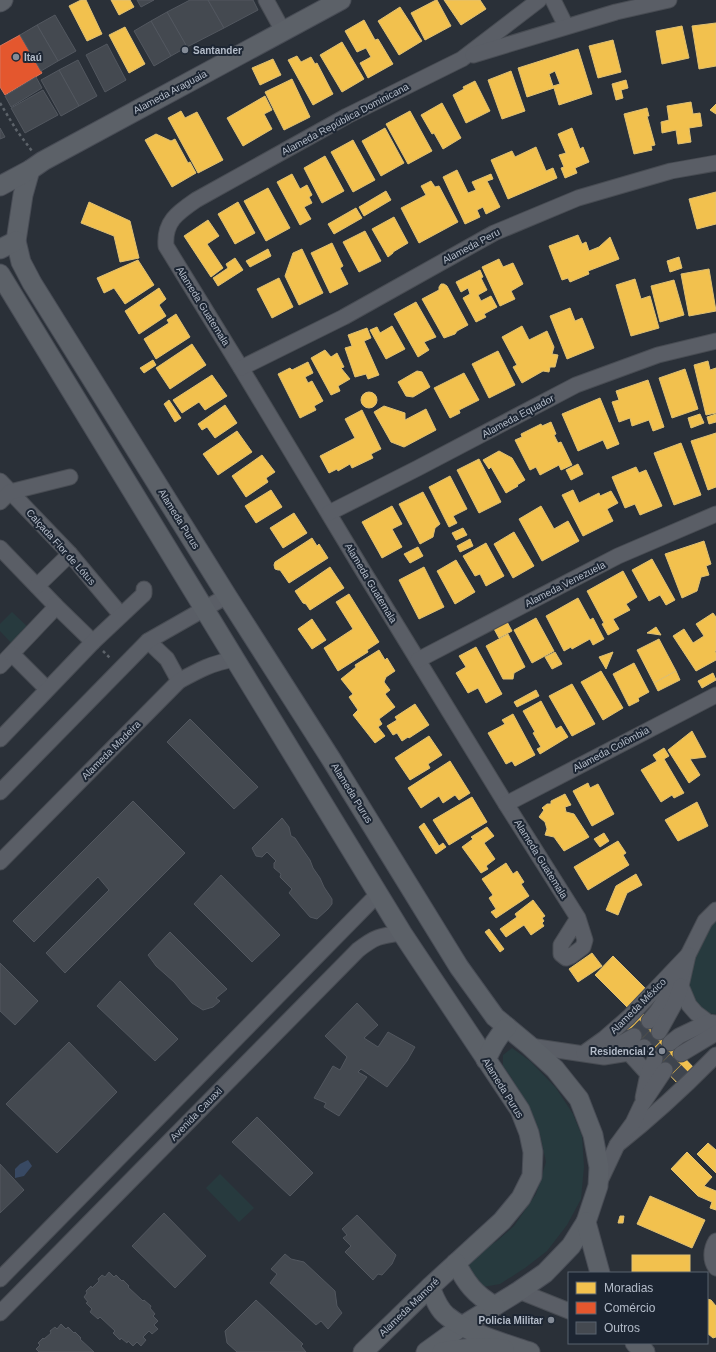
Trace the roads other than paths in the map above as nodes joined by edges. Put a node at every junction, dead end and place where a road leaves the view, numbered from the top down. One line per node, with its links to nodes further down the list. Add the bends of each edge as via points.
1 (4, 0): 7 (main road)
2 (266, 0): 9 (street)
3 (341, 0): 9 (main road, Alameda Araguaia)
4 (539, 0): 10 (street, Alameda República Dominicana)
5 (553, 0): 8 (street)
6 (669, 0): 8 (street)
7 (0, 2)
8 (566, 26): 10 (street)
9 (283, 31): 12 (main road, Alameda Araguaia)
10 (462, 59): 15 (street, Alameda República Dominicana, via 347,116 177,212 165,236)
11 (716, 163): 18 (street, Alameda Peru, via 671,171 578,198 494,233 344,316)
12 (36, 166): 13 (main road, Alameda Araguaia); 14 (main road, Alameda Purus, via 23,195)
13 (0, 186)
14 (8, 245): 27 (main road, Alameda Purus, via 21,262)
15 (166, 246): 18 (street, Alameda Guatemala)
16 (0, 274): 29 (main road, Alameda Purus)
17 (716, 341): 21 (street, Alameda Equador, via 658,354 576,385)
18 (241, 368): 21 (street, Alameda Guatemala)
19 (70, 477): 20 (street)
20 (3, 492): 24 (street, Calçada Flor de Lótus)
21 (329, 513): 35 (street, Alameda Guatemala)
22 (716, 514): 35 (street, Alameda Venezuela, via 618,556)
23 (0, 548): 25 (street)
24 (70, 554): 25 (street); 30 (street, Calçada Flor de Lótus)
25 (37, 586): 28 (street)
26 (144, 589): 30 (street, via 144,594)
27 (227, 596): 29 (street); 55 (main road, Alameda Purus, via 459,967 495,1017)
28 (55, 605): 32 (street); 33 (street, via 55,610)
29 (204, 609): 31 (street); 34 (main road, Alameda Purus)
30 (122, 615): 32 (street)
31 (148, 641): 37 (street, via 167,660); 41 (street)
32 (93, 642): 38 (street)
33 (12, 654): 36 (street); 38 (street)
34 (235, 659): 37 (street, Alameda Madeira, via 218,662); 44 (main road, Alameda Purus)
35 (418, 660): 42 (street, Alameda Guatemala)
36 (0, 666)
37 (179, 681): 43 (street, Alameda Madeira)
38 (47, 689): 40 (street)
39 (716, 695): 42 (street, Alameda Colômbia)
40 (2, 731)
41 (0, 792)
42 (506, 804): 46 (street, Alameda Guatemala)
43 (0, 862)
44 (378, 894): 47 (main road, Alameda Purus); 48 (street)
45 (716, 910): 49 (street, via 705,921)
46 (578, 918)
47 (402, 933): 50 (street, Avenida Cauaxi, via 372,939); 67 (main road, Alameda Purus)
48 (333, 940): 50 (street, via 344,947); 68 (street)
49 (688, 955): 51 (street); 62 (street, Alameda México, via 629,1017)
50 (349, 959): 73 (street, Avenida Cauaxi)
51 (684, 971): 52 (street); 53 (street)
52 (681, 986): 54 (street, via 689,1005); 56 (street)
53 (649, 1021)
54 (713, 1026): 58 (street, via 678,1036); 64 (street)
55 (507, 1028): 60 (main road, Alameda Purus); 67 (main road, via 493,1044)
56 (659, 1032)
57 (634, 1036): 66 (street)
58 (670, 1043)
59 (716, 1043): 69 (street)
60 (530, 1046): 62 (street); 78 (main road, Alameda Purus, via 555,1069 579,1099 593,1135 599,1167)
61 (644, 1047): 63 (street)
62 (584, 1053): 66 (street)
63 (629, 1053): 66 (street); 72 (street)
64 (681, 1054)
65 (716, 1055): 77 (street)
66 (599, 1056)
67 (486, 1060): 82 (main road, Alameda Purus, via 520,1110 533,1152 532,1176 521,1198 502,1221)
68 (211, 1063): 71 (street); 73 (street, via 218,1073)
69 (691, 1066)
70 (665, 1070): 72 (street); 75 (street); 76 (street, via 642,1116)
71 (201, 1074): 74 (street, via 208,1079); 81 (street)
72 (648, 1074): 75 (street)
73 (228, 1080): 74 (street, Avenida Cauaxi)
74 (214, 1094): 85 (street, Avenida Cauaxi)
75 (641, 1106): 76 (street)
76 (633, 1123): 77 (street)
77 (617, 1145): 78 (street)
78 (598, 1186): 79 (main road, Alameda Purus)
79 (586, 1222): 84 (main road); 88 (main road, Alameda Purus, via 571,1246 545,1273)
80 (716, 1241): 83 (street, via 711,1253)
81 (20, 1259): 85 (street, via 28,1272); 86 (street)
82 (456, 1263): 87 (main road, Alameda Mamoré); 89 (main road, via 472,1289 483,1300)
83 (716, 1268)
84 (600, 1272)
85 (37, 1276): 91 (street, Avenida Cauaxi)
86 (0, 1279)
87 (430, 1287): 92 (main road, via 439,1308); 94 (main road, Alameda Mamoré)
88 (519, 1291): 89 (main road, Alameda Purus); 90 (street)
89 (495, 1306): 92 (main road, Alameda Purus)
90 (568, 1311)
91 (0, 1312)
92 (462, 1326): 95 (main road, Alameda Purus); 98 (main road)
93 (636, 1344): 99 (main road)
94 (363, 1352)
95 (426, 1352)
96 (442, 1352): 97 (main road, via 465,1348)
97 (526, 1352)
98 (530, 1352)
99 (645, 1352)

